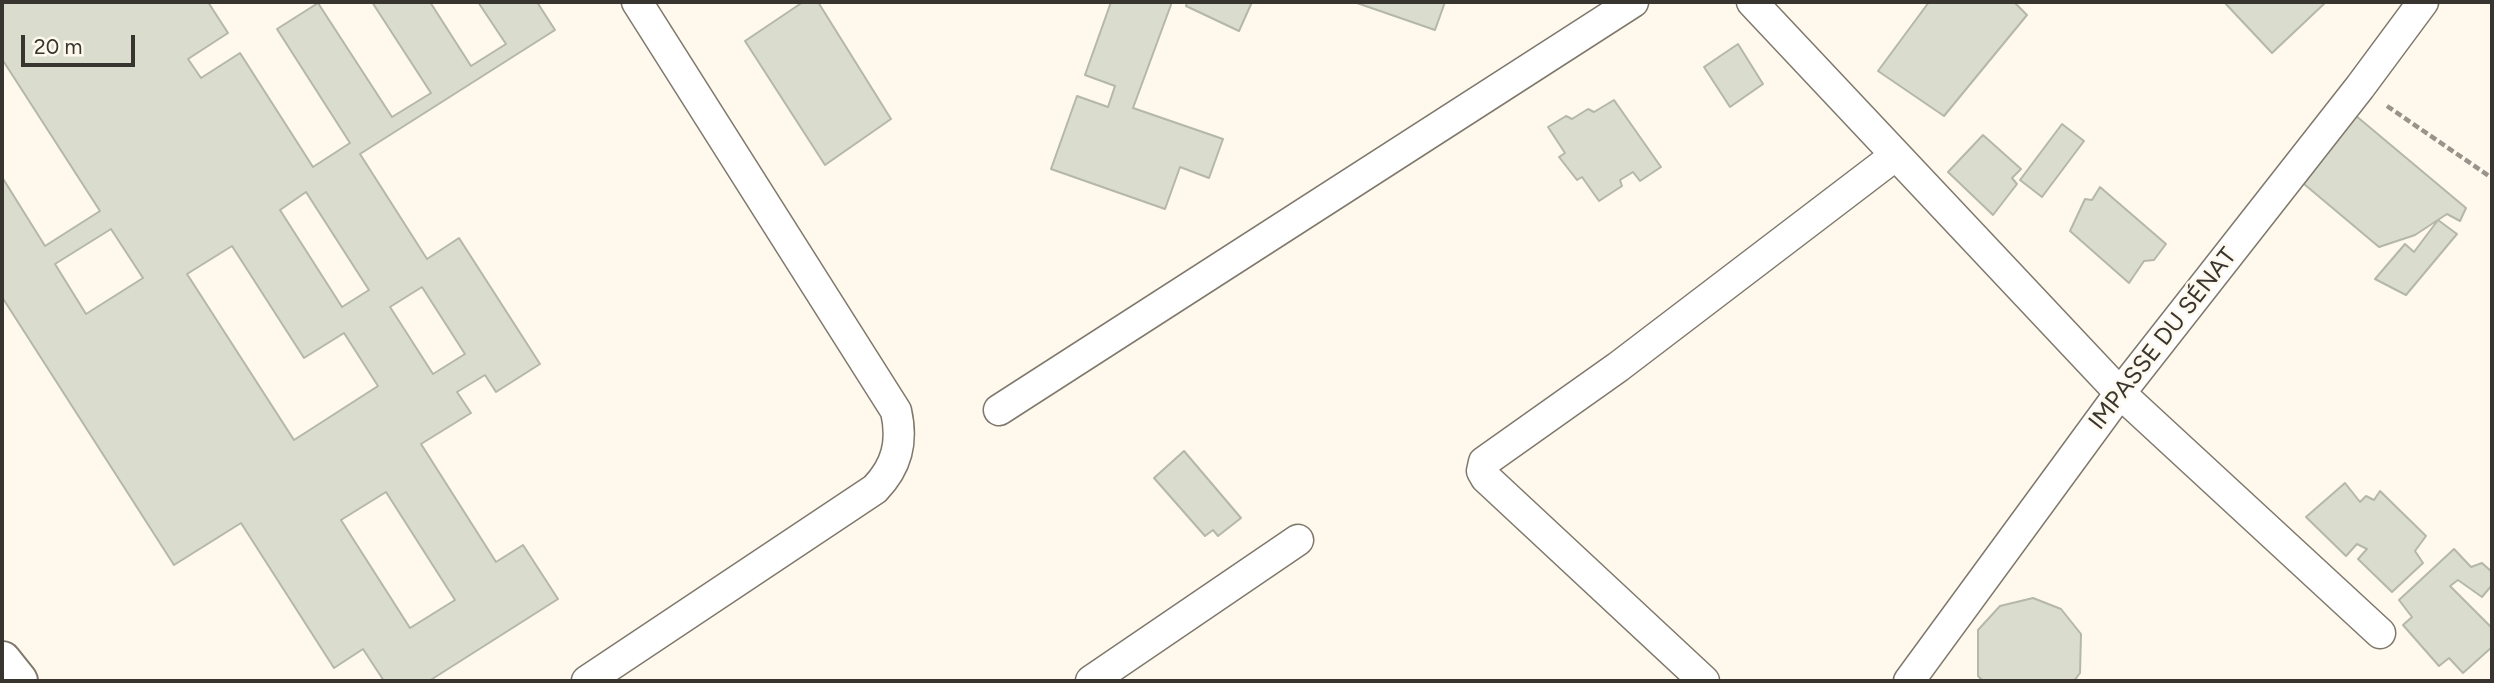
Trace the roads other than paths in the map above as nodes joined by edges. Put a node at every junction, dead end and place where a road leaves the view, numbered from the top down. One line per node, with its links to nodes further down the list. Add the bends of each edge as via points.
1 (637, 2): 12 (street, via 896,411 901,434 890,474 875,489)
2 (1633, 2): 7 (street)
3 (1752, 2): 5 (street)
4 (2424, 2): 6 (street, IMPASSE DU SÉNAT)
5 (1896, 155): 6 (street); 14 (street, via 1483,462 1486,478)
6 (2120, 393): 9 (street); 15 (street, IMPASSE DU SÉNAT)
7 (999, 410)
8 (1298, 540): 13 (street)
9 (2380, 633)
10 (2, 661): 11 (main road)
11 (18, 681)
12 (587, 681)
13 (1091, 681)
14 (1704, 681)
15 (1909, 681)

